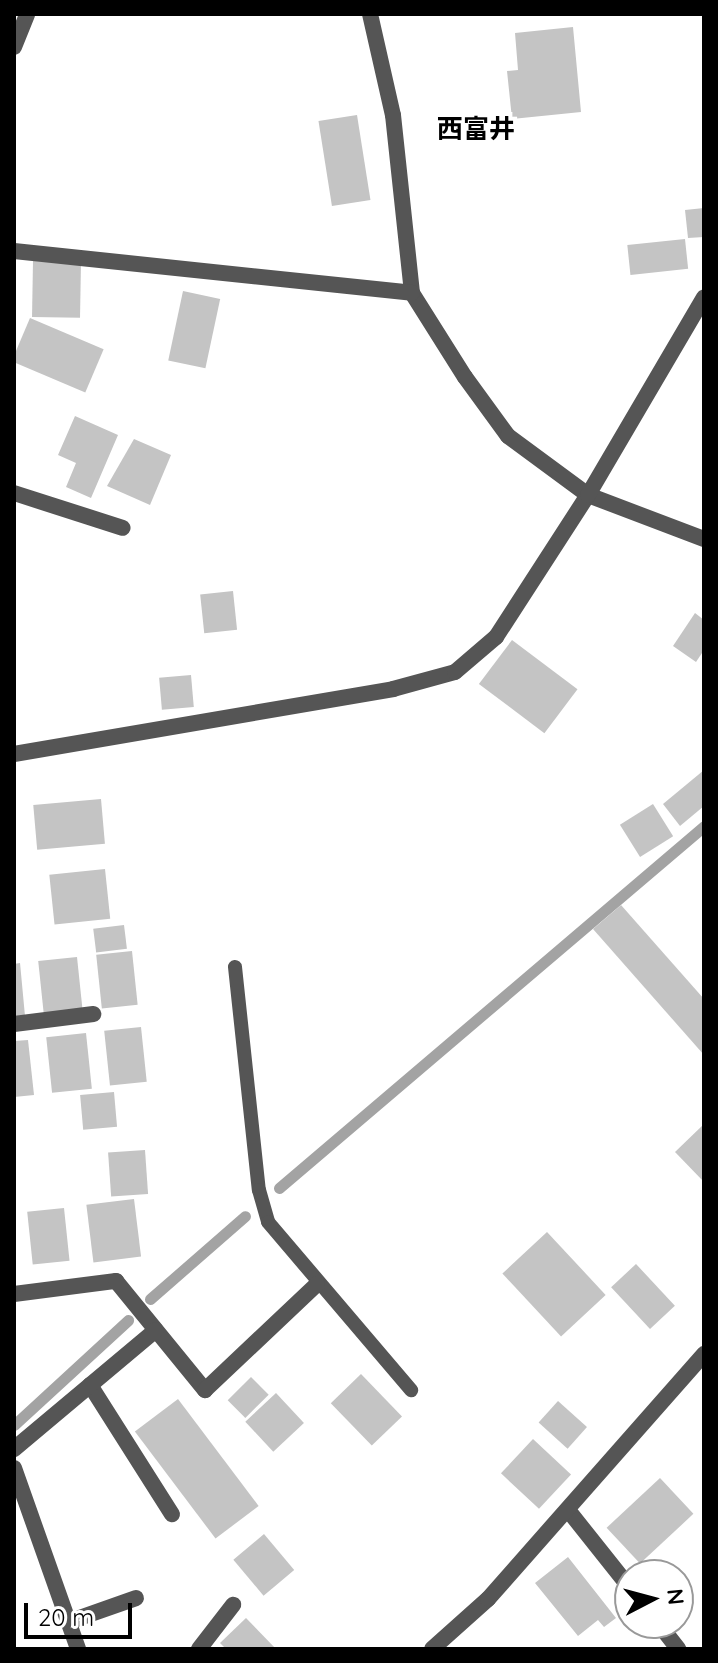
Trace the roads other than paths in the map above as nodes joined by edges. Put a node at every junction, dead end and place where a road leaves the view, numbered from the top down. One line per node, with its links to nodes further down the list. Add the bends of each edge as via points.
1 (27, 14): 3 (street)
2 (370, 14): 5 (street, via 393,115)
3 (14, 47)
4 (14, 251): 5 (street)
5 (412, 293): 8 (street, via 508,436)
6 (704, 297): 8 (street)
7 (14, 493): 9 (street)
8 (588, 495): 10 (street); 11 (street, via 496,637 455,672 393,689)
9 (123, 528)
10 (704, 539)
11 (14, 754)
12 (235, 967): 15 (lane, via 259,1190 268,1222)
13 (93, 1014): 14 (street)
14 (14, 1024)
15 (317, 1284): 17 (street, via 205,1390); 20 (lane)
16 (14, 1294): 17 (street, via 116,1281)
17 (156, 1330): 19 (street)
18 (704, 1354): 23 (street)
19 (90, 1385): 21 (street); 24 (street)
20 (411, 1390)
21 (14, 1449)
22 (14, 1468): 28 (street)
23 (568, 1510): 25 (street); 31 (street, via 488,1599)
24 (172, 1514)
25 (614, 1568)
26 (136, 1598): 28 (street)
27 (233, 1605): 30 (street)
28 (68, 1622): 29 (street)
29 (78, 1649)
30 (199, 1649)
31 (432, 1649)

